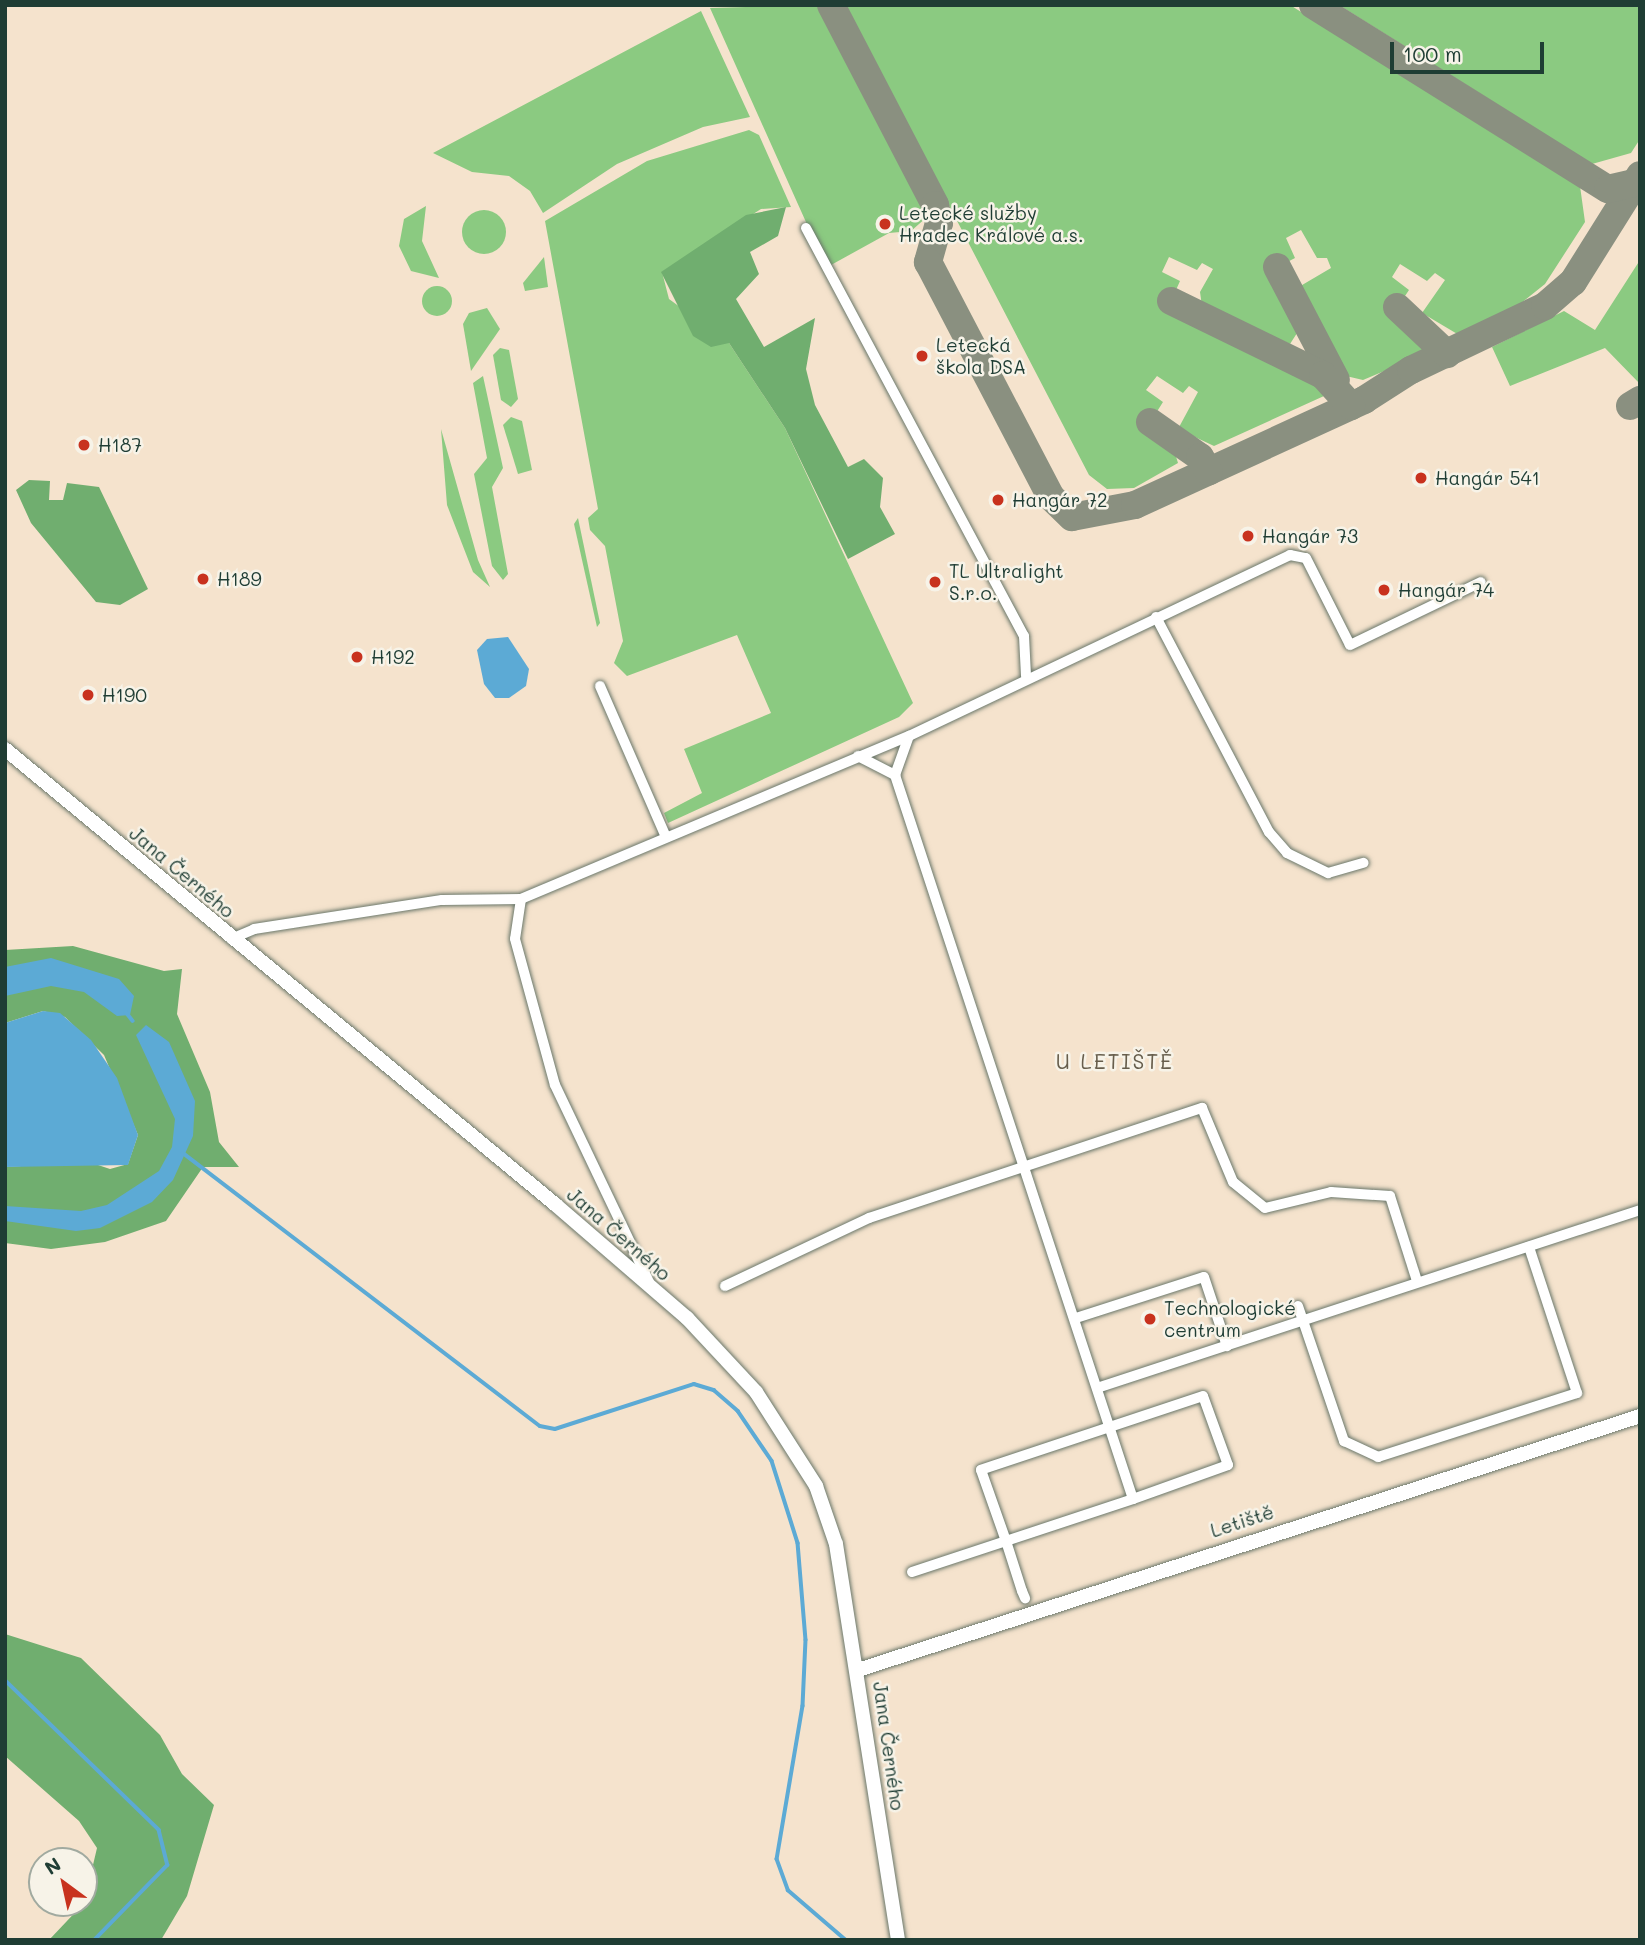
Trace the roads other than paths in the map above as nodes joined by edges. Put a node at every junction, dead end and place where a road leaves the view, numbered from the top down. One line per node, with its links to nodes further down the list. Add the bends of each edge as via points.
1 (806, 228): 4 (street, via 1024,636)
2 (1481, 582): 3 (street, via 1350,645 1298,554)
3 (1156, 617): 4 (street); 11 (street, via 1278,842 1310,868 1328,873)
4 (1026, 676): 6 (street)
5 (600, 687): 10 (street)
6 (909, 736): 8 (street); 9 (street)
7 (5, 749): 13 (street, Jana Černého)
8 (858, 756): 9 (street); 10 (street)
9 (895, 775): 14 (street)
10 (666, 837): 12 (street)
11 (1364, 863)
12 (522, 899): 13 (street, via 442,900 254,929); 19 (street, via 515,939 555,1085)
13 (231, 939): 19 (street, Jana Černého)
14 (1026, 1165): 17 (street, via 1202,1108 1233,1182 1265,1208 1318,1194 1390,1196); 18 (street, via 869,1218); 21 (street)
15 (1640, 1210): 16 (street)
16 (1529, 1247): 17 (street); 22 (street, via 1577,1393 1378,1457 1363,1454 1344,1441)
17 (1417, 1281): 22 (street)
18 (725, 1286)
19 (651, 1288): 31 (street, Jana Černého, via 756,1392 816,1486 836,1544)
20 (1298, 1306): 22 (street)
21 (1076, 1318): 23 (street, via 1204,1278); 24 (street)
22 (1302, 1321): 23 (street)
23 (1227, 1346): 24 (street)
24 (1097, 1388): 26 (street)
25 (1640, 1416): 31 (street, Letiště)
26 (1108, 1425): 27 (street); 27 (street, via 1203,1396 1228,1465); 28 (street, via 981,1470)
27 (1133, 1499): 28 (street)
28 (1006, 1541): 29 (street); 30 (street)
29 (912, 1572)
30 (1025, 1598)
31 (858, 1670): 32 (street, Jana Černého)
32 (898, 1940)

